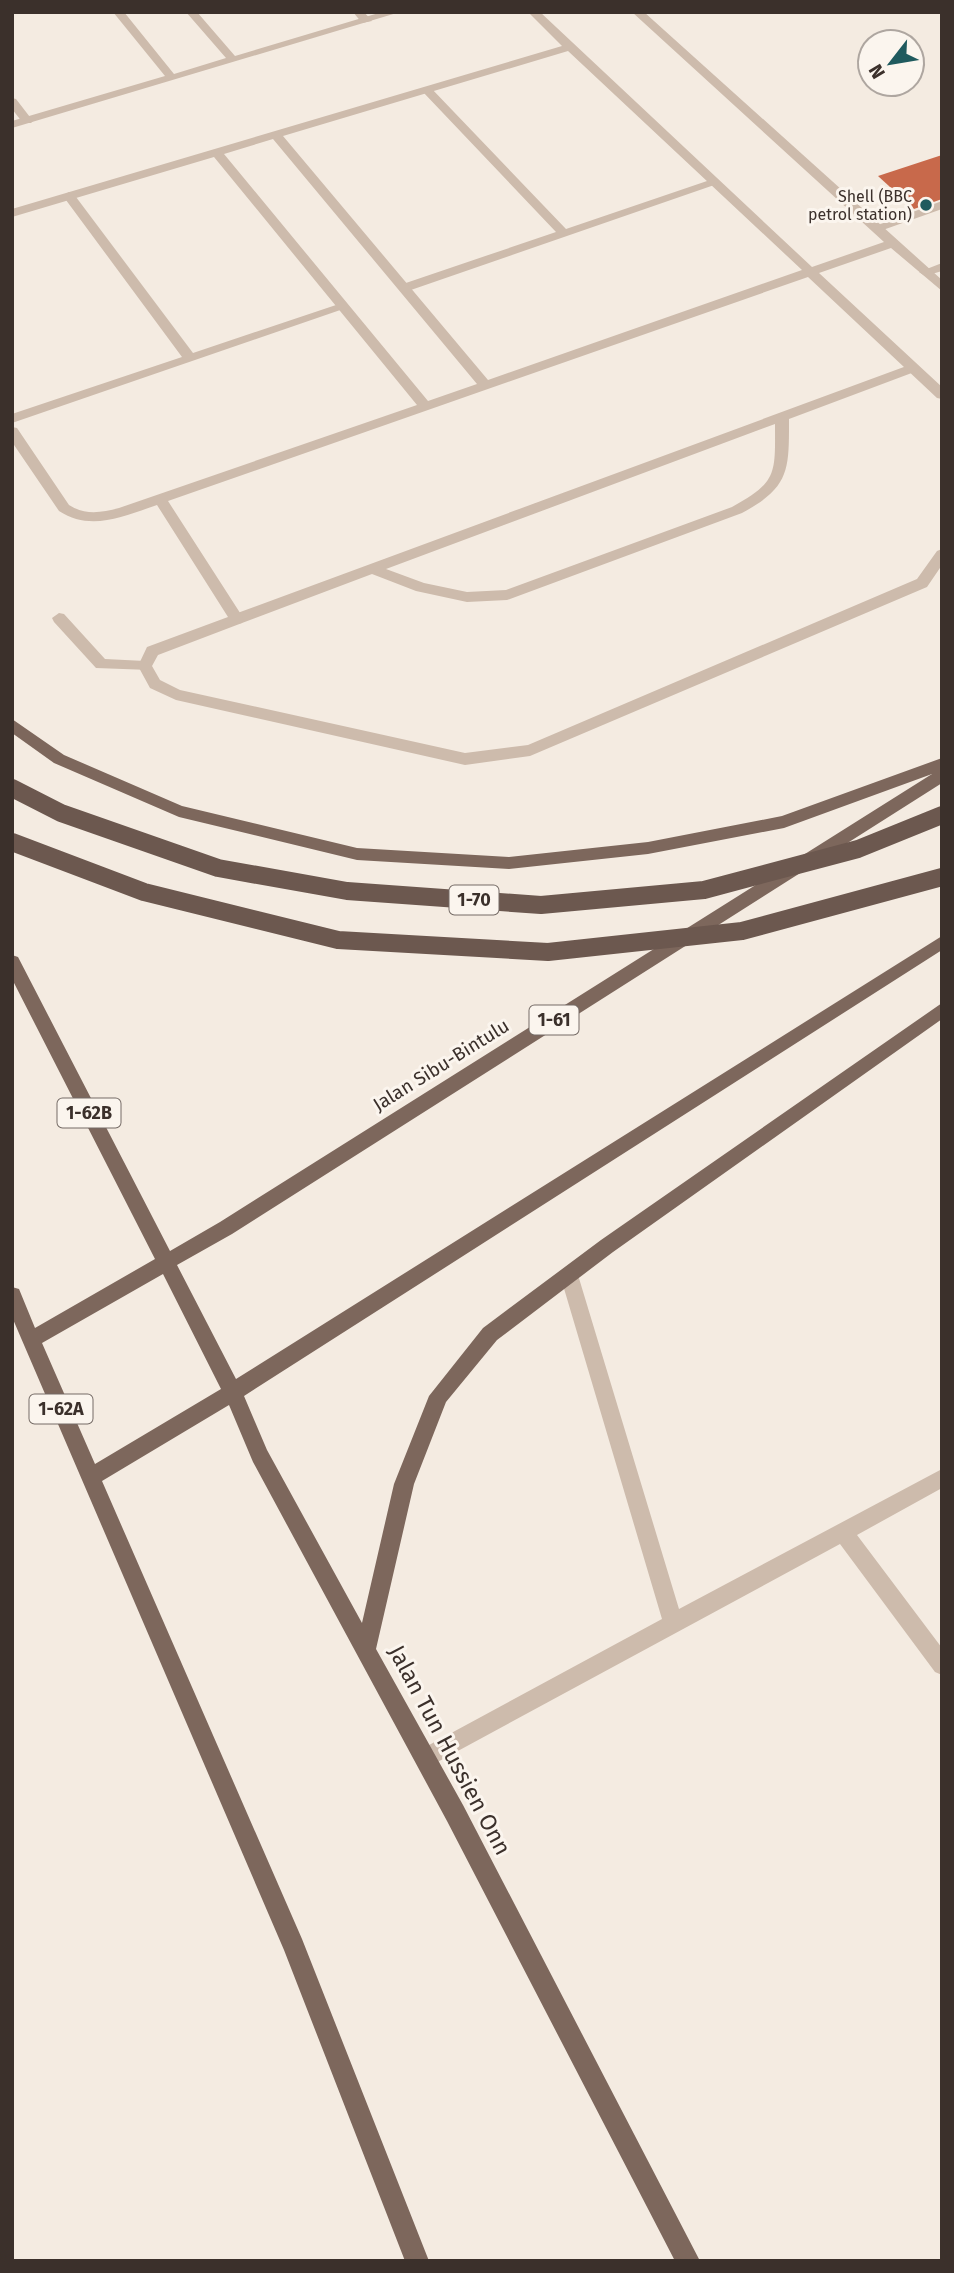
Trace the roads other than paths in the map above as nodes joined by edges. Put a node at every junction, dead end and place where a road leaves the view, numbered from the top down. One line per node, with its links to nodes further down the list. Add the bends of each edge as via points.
1 (117, 12): 9 (street)
2 (191, 12): 8 (street)
3 (395, 12): 6 (street)
4 (533, 12): 7 (street)
5 (638, 12): 20 (street)
6 (362, 17): 8 (street)
7 (570, 47): 10 (street); 16 (street)
8 (233, 60): 9 (street)
9 (172, 78): 12 (street)
10 (427, 90): 14 (street); 21 (street)
11 (12, 101): 12 (street)
12 (27, 121): 13 (street)
13 (12, 125)
14 (275, 135): 15 (street); 27 (street)
15 (216, 152): 17 (street); 28 (street)
16 (714, 183): 21 (street); 24 (street)
17 (69, 196): 19 (street); 29 (street)
18 (942, 205): 20 (street)
19 (12, 213)
20 (876, 228): 22 (street)
21 (564, 234): 27 (street)
22 (892, 243): 24 (street); 25 (street)
23 (942, 267): 25 (street)
24 (809, 272): 30 (street); 31 (street)
25 (925, 272): 26 (street)
26 (942, 287)
27 (404, 288): 31 (street)
28 (344, 307): 29 (street); 33 (street)
29 (190, 359): 35 (street)
30 (912, 368): 32 (street); 34 (street)
31 (485, 385): 33 (street)
32 (942, 395)
33 (425, 406): 37 (street)
34 (782, 416): 39 (street); 39 (street, via 781,475 764,497 737,510 508,595 467,597)
35 (12, 419)
36 (12, 431): 37 (street, via 73,516 89,519)
37 (160, 499): 41 (street)
38 (942, 554): 42 (street, via 922,583 530,750 465,759 176,695 155,684)
39 (372, 569): 41 (street)
40 (59, 618): 42 (street, via 101,664)
41 (237, 619): 42 (street, via 152,651)
42 (145, 666)
43 (12, 725): 44 (main road, via 59,760 179,811 357,854 509,863 648,848 784,822)
44 (942, 764)
45 (942, 775): 53 (main road, Jalan Sibu-Bintulu / 1-61)
46 (12, 788): 47 (highway, 1-70, bridge, via 61,813 218,868 347,891 541,905 705,890 858,849)
47 (942, 815)
48 (12, 842): 49 (highway, bridge, via 144,892 338,940 548,952 742,931)
49 (942, 877)
50 (942, 942): 57 (main road)
51 (12, 962): 53 (main road, 1-62B)
52 (942, 1010): 54 (main road)
53 (166, 1264): 56 (main road, Jalan Sibu-Bintulu / 1-61); 57 (main road, Jalan Tun Hussien Onn)
54 (569, 1275): 61 (street); 62 (main road, via 489,1334 439,1396 404,1484)
55 (12, 1295): 56 (main road, 1-62A)
56 (31, 1340): 58 (main road, 1-62A)
57 (233, 1392): 58 (main road); 62 (main road, Jalan Tun Hussien Onn, via 260,1456)
58 (92, 1477): 65 (main road, via 294,1947)
59 (942, 1478): 60 (street)
60 (843, 1532): 61 (street); 63 (street)
61 (674, 1625): 64 (street)
62 (366, 1650): 64 (main road, Jalan Tun Hussien Onn)
63 (942, 1665)
64 (425, 1758): 66 (main road, Jalan Tun Hussien Onn)
65 (417, 2261)
66 (688, 2261)

